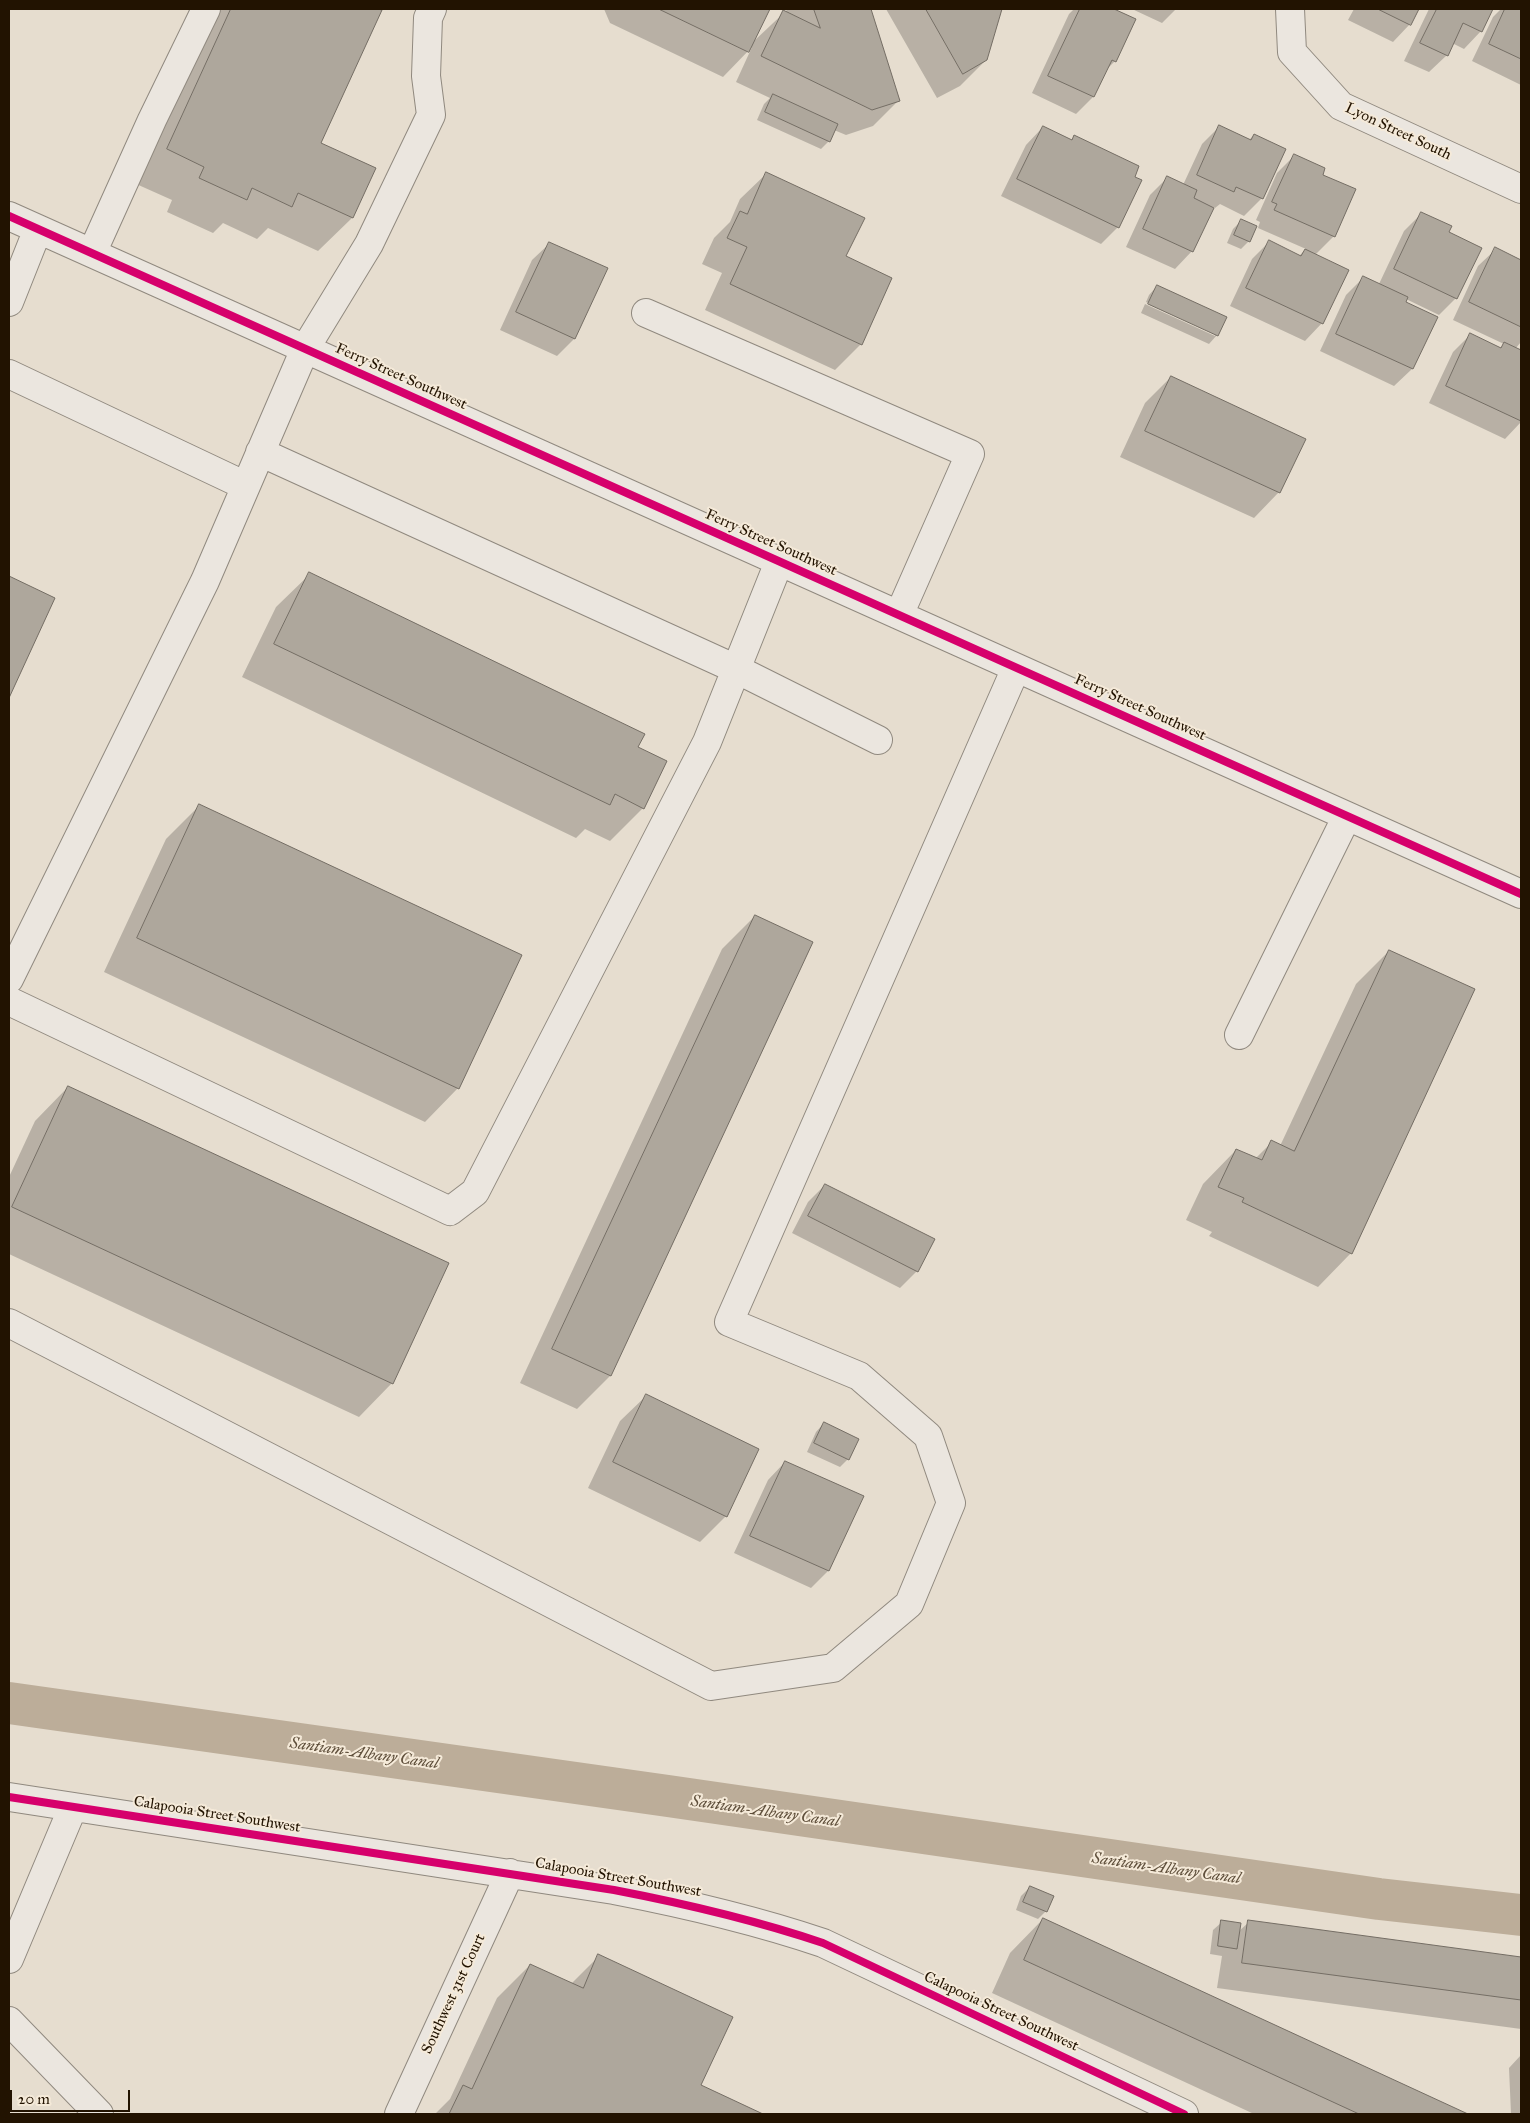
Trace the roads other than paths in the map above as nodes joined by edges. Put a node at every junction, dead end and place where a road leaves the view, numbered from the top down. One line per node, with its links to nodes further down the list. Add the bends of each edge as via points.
1 (206, 9): 7 (street)
2 (432, 9): 10 (street, via 428,18 426,76 431,115 369,244)
3 (1290, 9): 4 (street, Lyon Street South, via 1292,52 1341,106)
4 (1521, 188)
5 (9, 216): 6 (street, Ferry Street Southwest)
6 (38, 229): 7 (street, Ferry Street Southwest); 8 (street)
7 (92, 254): 10 (street, Ferry Street Southwest)
8 (9, 302)
9 (646, 313): 15 (street, via 970,454)
10 (304, 349): 12 (street); 14 (street, Ferry Street Southwest)
11 (9, 374): 13 (street)
12 (260, 452): 13 (street); 17 (street)
13 (246, 486): 21 (street, via 205,581)
14 (779, 562): 15 (street, Ferry Street Southwest); 17 (street)
15 (899, 615): 16 (street, Ferry Street Southwest)
16 (1016, 668): 19 (street, Ferry Street Southwest); 24 (street, via 729,1322 859,1376 928,1436 951,1503 909,1604 834,1668 711,1686)
17 (736, 669): 18 (street); 22 (street, via 707,742 475,1192 450,1211)
18 (878, 740)
19 (1347, 816): 20 (street, Ferry Street Southwest); 23 (street)
20 (1521, 894)
21 (9, 979)
22 (9, 1001)
23 (1239, 1035)
24 (9, 1323)
25 (9, 1797): 26 (street, Calapooia Street Southwest)
26 (73, 1807): 27 (street, Calapooia Street Southwest); 28 (street)
27 (510, 1873): 31 (street, Southwest 31st Court); 32 (street, Calapooia Street Southwest, via 696,1906 764,1923 823,1943)
28 (9, 1959)
29 (9, 2021): 30 (street)
30 (99, 2114)
31 (399, 2114)
32 (1184, 2114)

